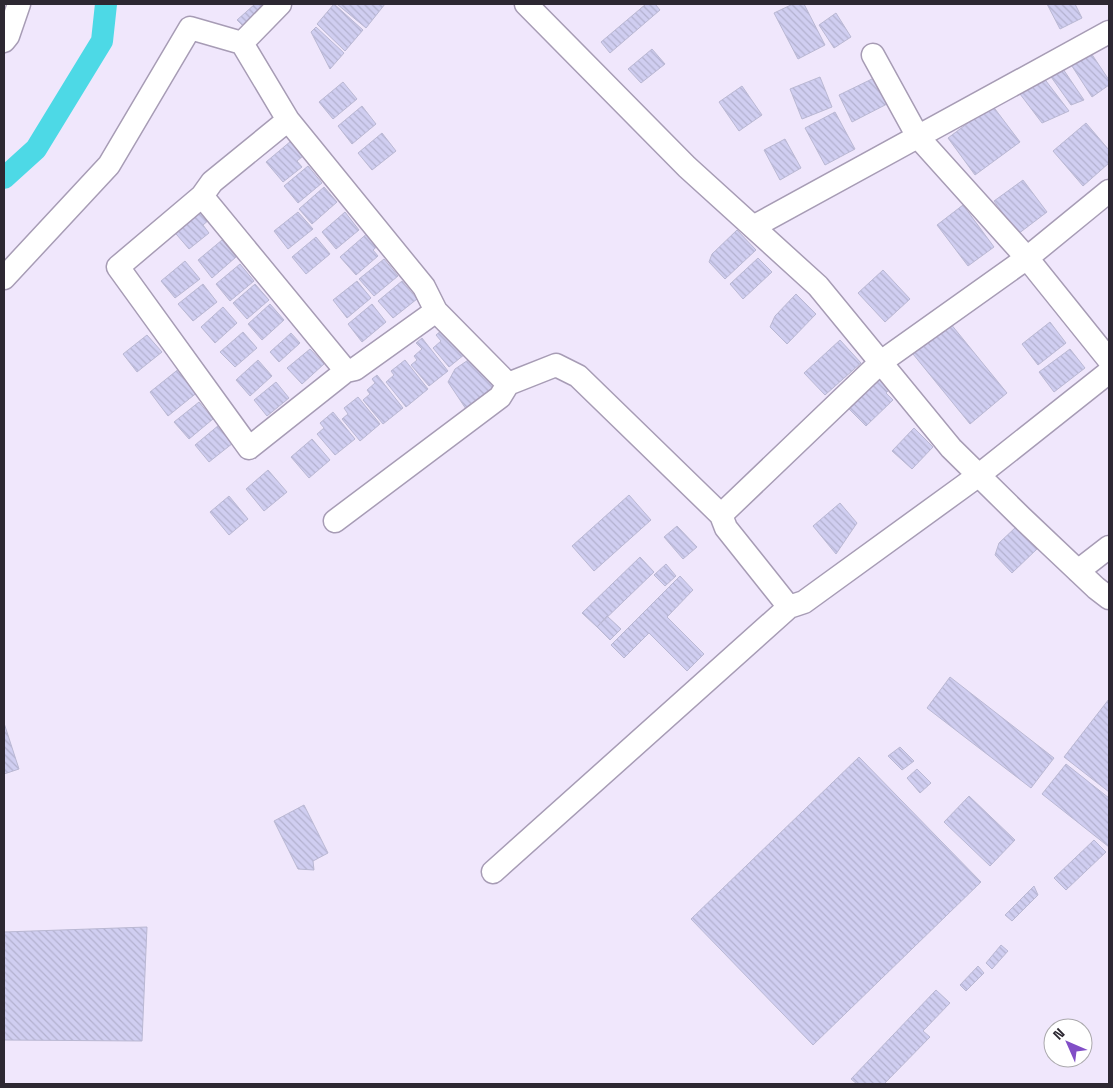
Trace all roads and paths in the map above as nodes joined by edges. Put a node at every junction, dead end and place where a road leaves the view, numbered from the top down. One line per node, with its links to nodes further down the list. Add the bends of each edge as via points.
1 (19, 4): 5 (street)
2 (280, 4): 6 (street)
3 (526, 4): 12 (street, via 687,167)
4 (1109, 32): 9 (street)
5 (4, 41)
6 (242, 43): 8 (street); 14 (street, via 190,28 109,165)
7 (873, 55): 9 (street)
8 (288, 120): 11 (street, via 212,182); 15 (street, via 424,287)
9 (918, 137): 12 (street); 13 (street)
10 (1109, 190): 13 (street)
11 (202, 196): 18 (street); 18 (street, via 118,267 249,448)
12 (753, 227): 17 (street, via 818,286)
13 (1027, 258): 16 (street); 17 (street)
14 (4, 278)
15 (436, 310): 18 (street, via 355,369); 20 (street)
16 (1109, 360)
17 (881, 362): 21 (street, via 951,448); 22 (street)
18 (346, 371)
19 (1109, 372): 21 (street)
20 (508, 384): 22 (street, via 556,365 578,376); 23 (street, via 500,397)
21 (979, 475): 25 (street); 27 (street, via 804,602)
22 (721, 514): 27 (street, via 726,528)
23 (335, 521)
24 (1109, 547): 25 (street)
25 (1078, 571): 26 (street)
26 (1109, 598)
27 (789, 607): 28 (street)
28 (493, 872)

